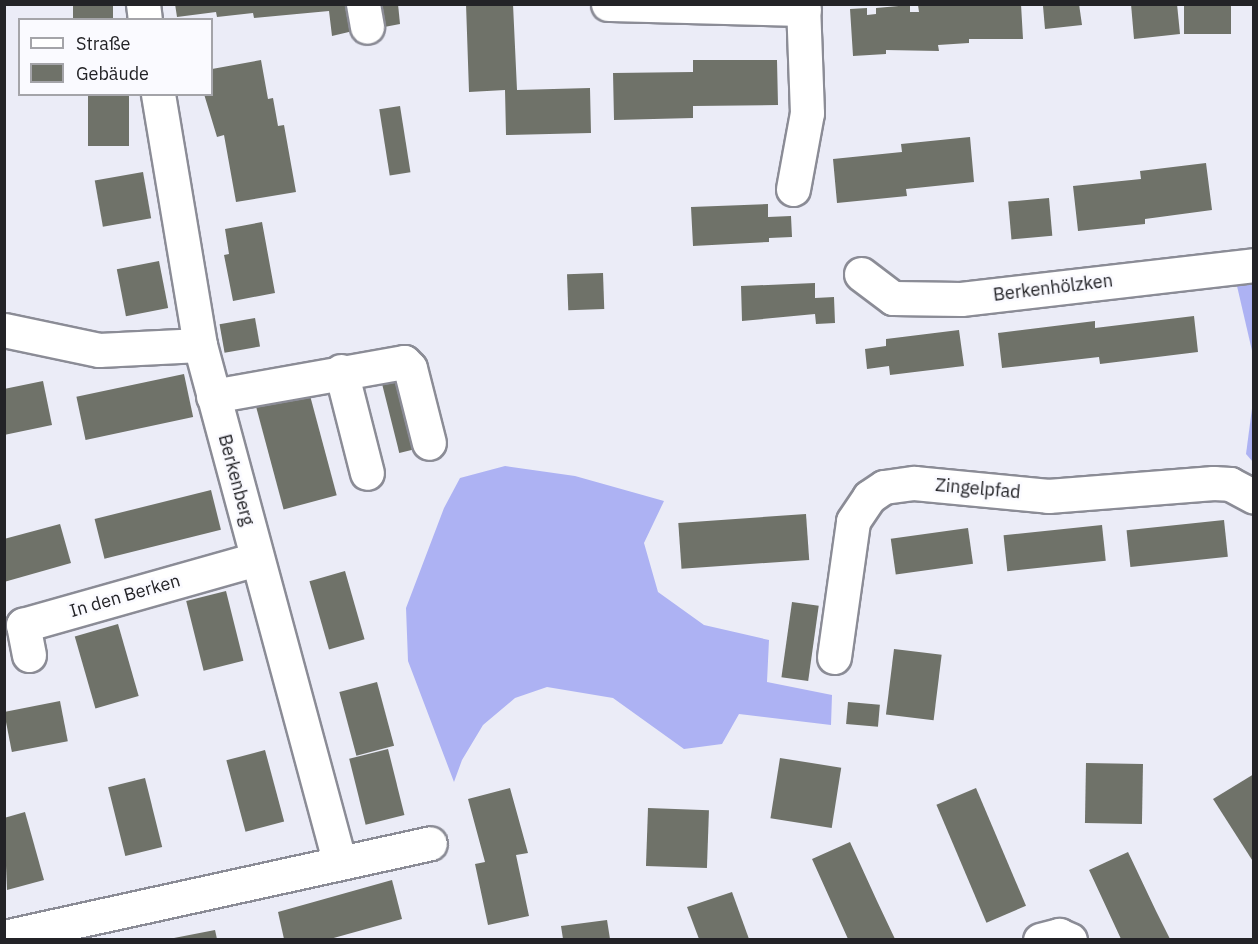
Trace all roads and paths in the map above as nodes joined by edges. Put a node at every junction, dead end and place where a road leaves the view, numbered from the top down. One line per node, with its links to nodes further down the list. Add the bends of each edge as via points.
1 (608, 4): 2 (street)
2 (804, 7): 4 (street, via 807,113)
3 (158, 96): 8 (street, Berkenberg)
4 (793, 189)
5 (1254, 265): 6 (street, Berkenhölzken, via 961,299 893,298)
6 (861, 274)
7 (4, 330): 8 (street, via 99,350)
8 (200, 345): 10 (street, Berkenberg)
9 (341, 371): 10 (street); 11 (street, via 404,362 410,368); 12 (street)
10 (213, 396): 14 (street, Berkenberg)
11 (429, 443)
12 (367, 472)
13 (1254, 496): 16 (street, Zingelpfad, via 1230,484 1213,483 1048,496 914,483 884,487 865,502 853,521)
14 (257, 559): 15 (street, In den Berken, via 23,625); 18 (street, Berkenberg)
15 (29, 655)
16 (834, 657)
17 (430, 843): 18 (street)
18 (339, 860): 19 (street)
19 (4, 937)
20 (1040, 939): 21 (street, via 1059,935)
21 (1070, 939)

